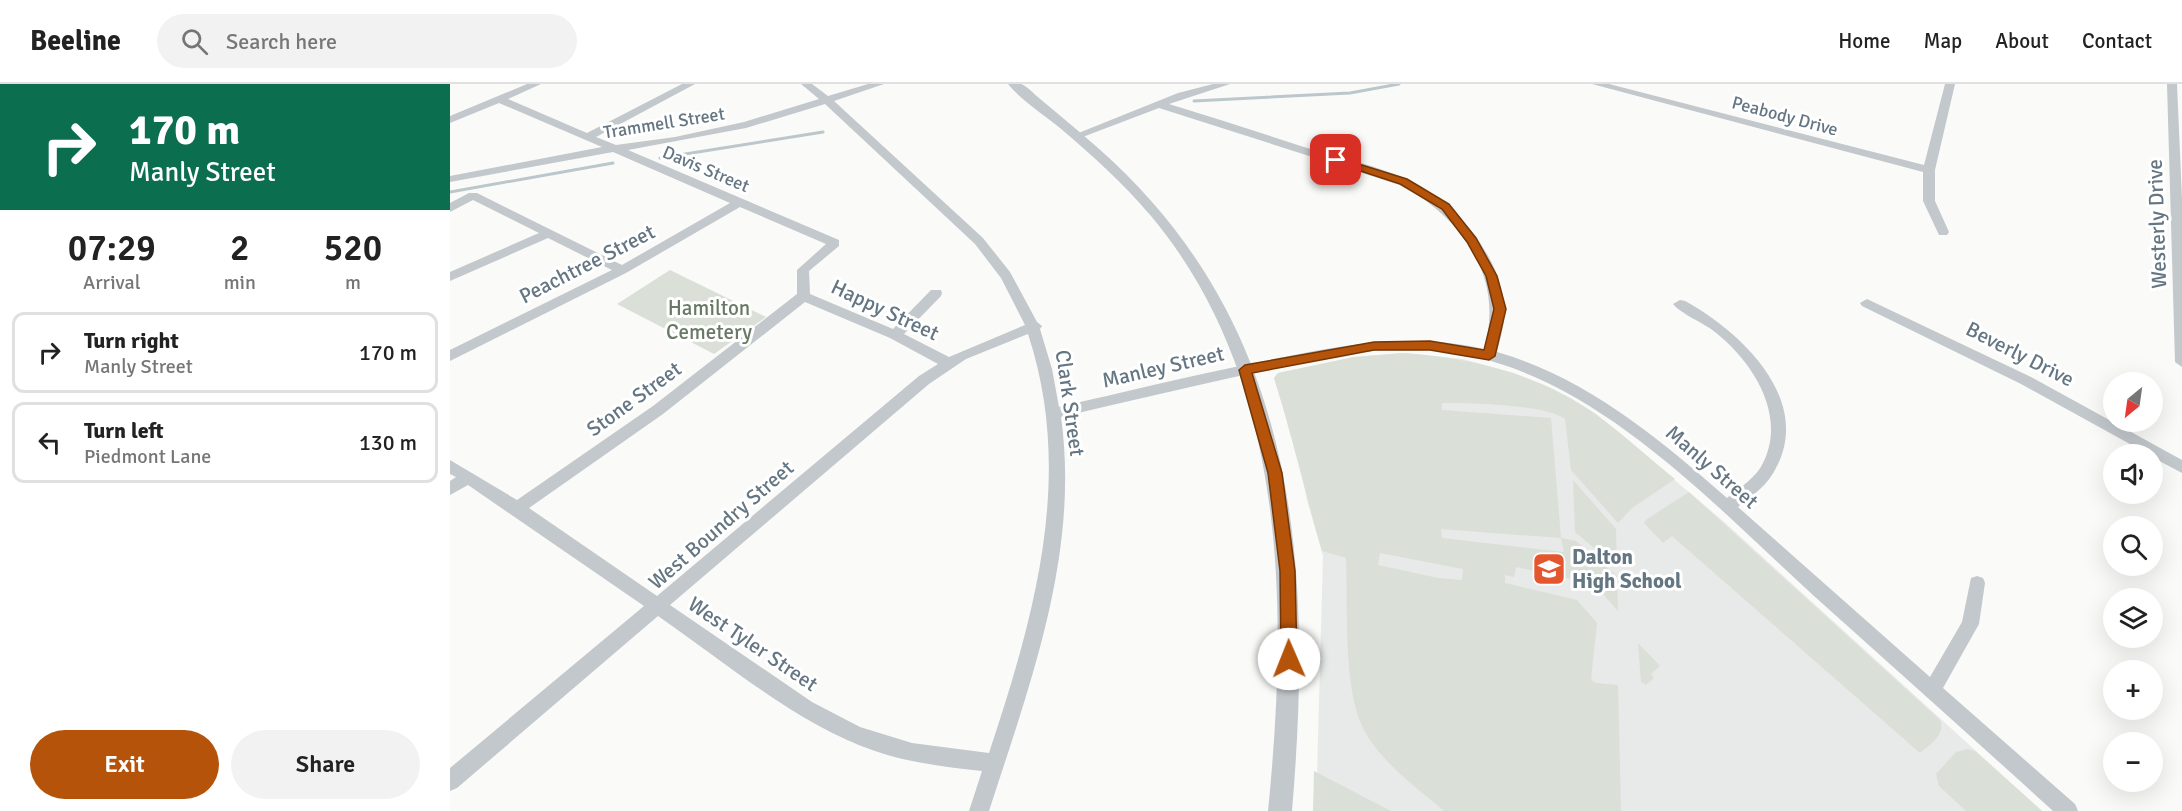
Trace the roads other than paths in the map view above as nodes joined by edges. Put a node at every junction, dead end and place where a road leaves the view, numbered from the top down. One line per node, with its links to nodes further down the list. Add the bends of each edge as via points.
1 (536, 84): 10 (street)
2 (690, 84): 15 (street)
3 (806, 84): 11 (street, Clark Street)
4 (879, 84): 11 (street, Trammell Street)
5 (1014, 84): 14 (street)
6 (1225, 84): 12 (street)
7 (1597, 84): 17 (street, Peabody Drive)
8 (1950, 84): 17 (street)
9 (2172, 84): 33 (street, Westerly Drive)
10 (498, 99): 13 (street); 15 (street, Davis Street)
11 (828, 100): 16 (street, Trammell Street, via 736,128); 29 (street, Clark Street, via 998,262)
12 (1158, 104): 14 (street); 32 (street, via 1403,181 1445,206 1472,240 1497,291 1500,309)
13 (450, 120)
14 (1076, 136): 35 (street, via 1136,190 1169,229 1217,304)
15 (587, 137): 16 (street, Davis Street)
16 (611, 148): 18 (street, Trammell Street); 19 (street, Davis Street)
17 (1929, 170): 21 (street, via 1929,201)
18 (450, 179)
19 (740, 202): 23 (street, Peachtree Street); 26 (street, Davis Street, via 835,243 803,270)
20 (450, 208): 22 (street, via 473,195)
21 (1943, 232)
22 (549, 233): 23 (street); 24 (street)
23 (622, 270): 31 (street, Peachtree Street)
24 (450, 278)
25 (936, 292): 30 (street)
26 (804, 296): 30 (street, Happy Street); 42 (street, Stone Street, via 658,410)
27 (1867, 303): 38 (street, Beverly Drive, via 2086,413)
28 (1680, 304): 41 (street, via 1705,317 1744,353 1759,371 1778,412 1781,433 1769,467)
29 (1035, 326): 34 (street, West Boundry Street); 36 (street, Clark Street)
30 (895, 334): 34 (street, Happy Street)
31 (450, 356)
32 (1489, 356): 35 (street, Manly Street, via 1430,345 1374,346); 41 (street, Manly Street, via 1545,375 1599,405 1631,426)
33 (2182, 362)
34 (948, 363): 44 (street, West Boundry Street)
35 (1245, 370): 36 (street, Manley Street); 49 (street, via 1275,473 1287,571 1290,676)
36 (1055, 413): 46 (street, Clark Street, via 1059,489 1049,582 1028,663)
37 (450, 466): 39 (street, West Tyler Street)
38 (2182, 467)
39 (468, 477): 40 (street); 42 (street, West Tyler Street)
40 (450, 489)
41 (1727, 507): 45 (street, Manly Street)
42 (517, 508): 44 (street, West Tyler Street)
43 (1977, 583): 45 (street, via 1970,624)
44 (658, 607): 46 (street, West Tyler Street, via 805,708 849,732 885,746 941,758); 47 (street, West Boundry Street)
45 (1932, 690): 50 (street, Manly Street)
46 (995, 763): 48 (street, Clark Street)
47 (450, 781)
48 (979, 811)
49 (1280, 811)
50 (2068, 811)

